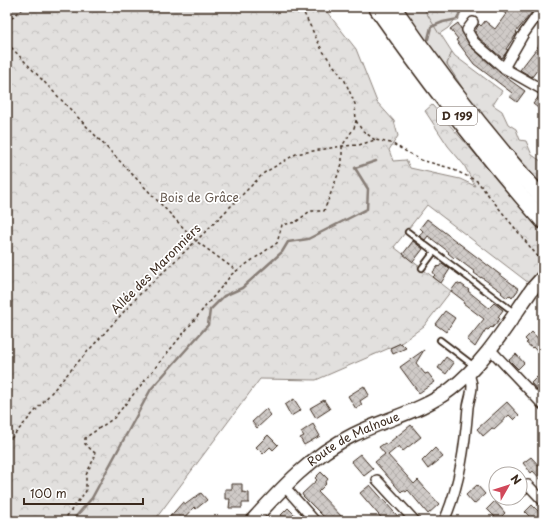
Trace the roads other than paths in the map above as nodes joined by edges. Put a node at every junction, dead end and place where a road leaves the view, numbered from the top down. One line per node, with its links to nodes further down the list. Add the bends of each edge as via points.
1 (376, 7): 8 (highway, D 199, via 466,128)
2 (393, 7): 7 (highway, D 199, via 472,115)
3 (543, 7): 5 (street)
4 (473, 22): 5 (street, via 467,30 474,42)
5 (504, 68): 6 (street)
6 (541, 85)
7 (543, 200)
8 (543, 221)
9 (408, 232): 10 (lane)
10 (434, 252): 11 (lane); 13 (lane)
11 (422, 268)
12 (543, 277): 13 (main road, Route de Malnoue)
13 (515, 314): 15 (main road, Route de Malnoue)
14 (440, 340): 16 (lane)
15 (490, 349): 16 (main road, Route de Malnoue); 17 (street)
16 (472, 371): 20 (main road, Route de Malnoue, via 434,400 354,434 334,446 313,460); 25 (street, via 464,442 455,490)
17 (543, 404)
18 (377, 480): 24 (street)
19 (528, 485): 21 (street)
20 (284, 486): 22 (main road, Route de Malnoue); 23 (street)
21 (543, 501)
22 (252, 521)
23 (315, 521)
24 (415, 521)
25 (444, 521)

